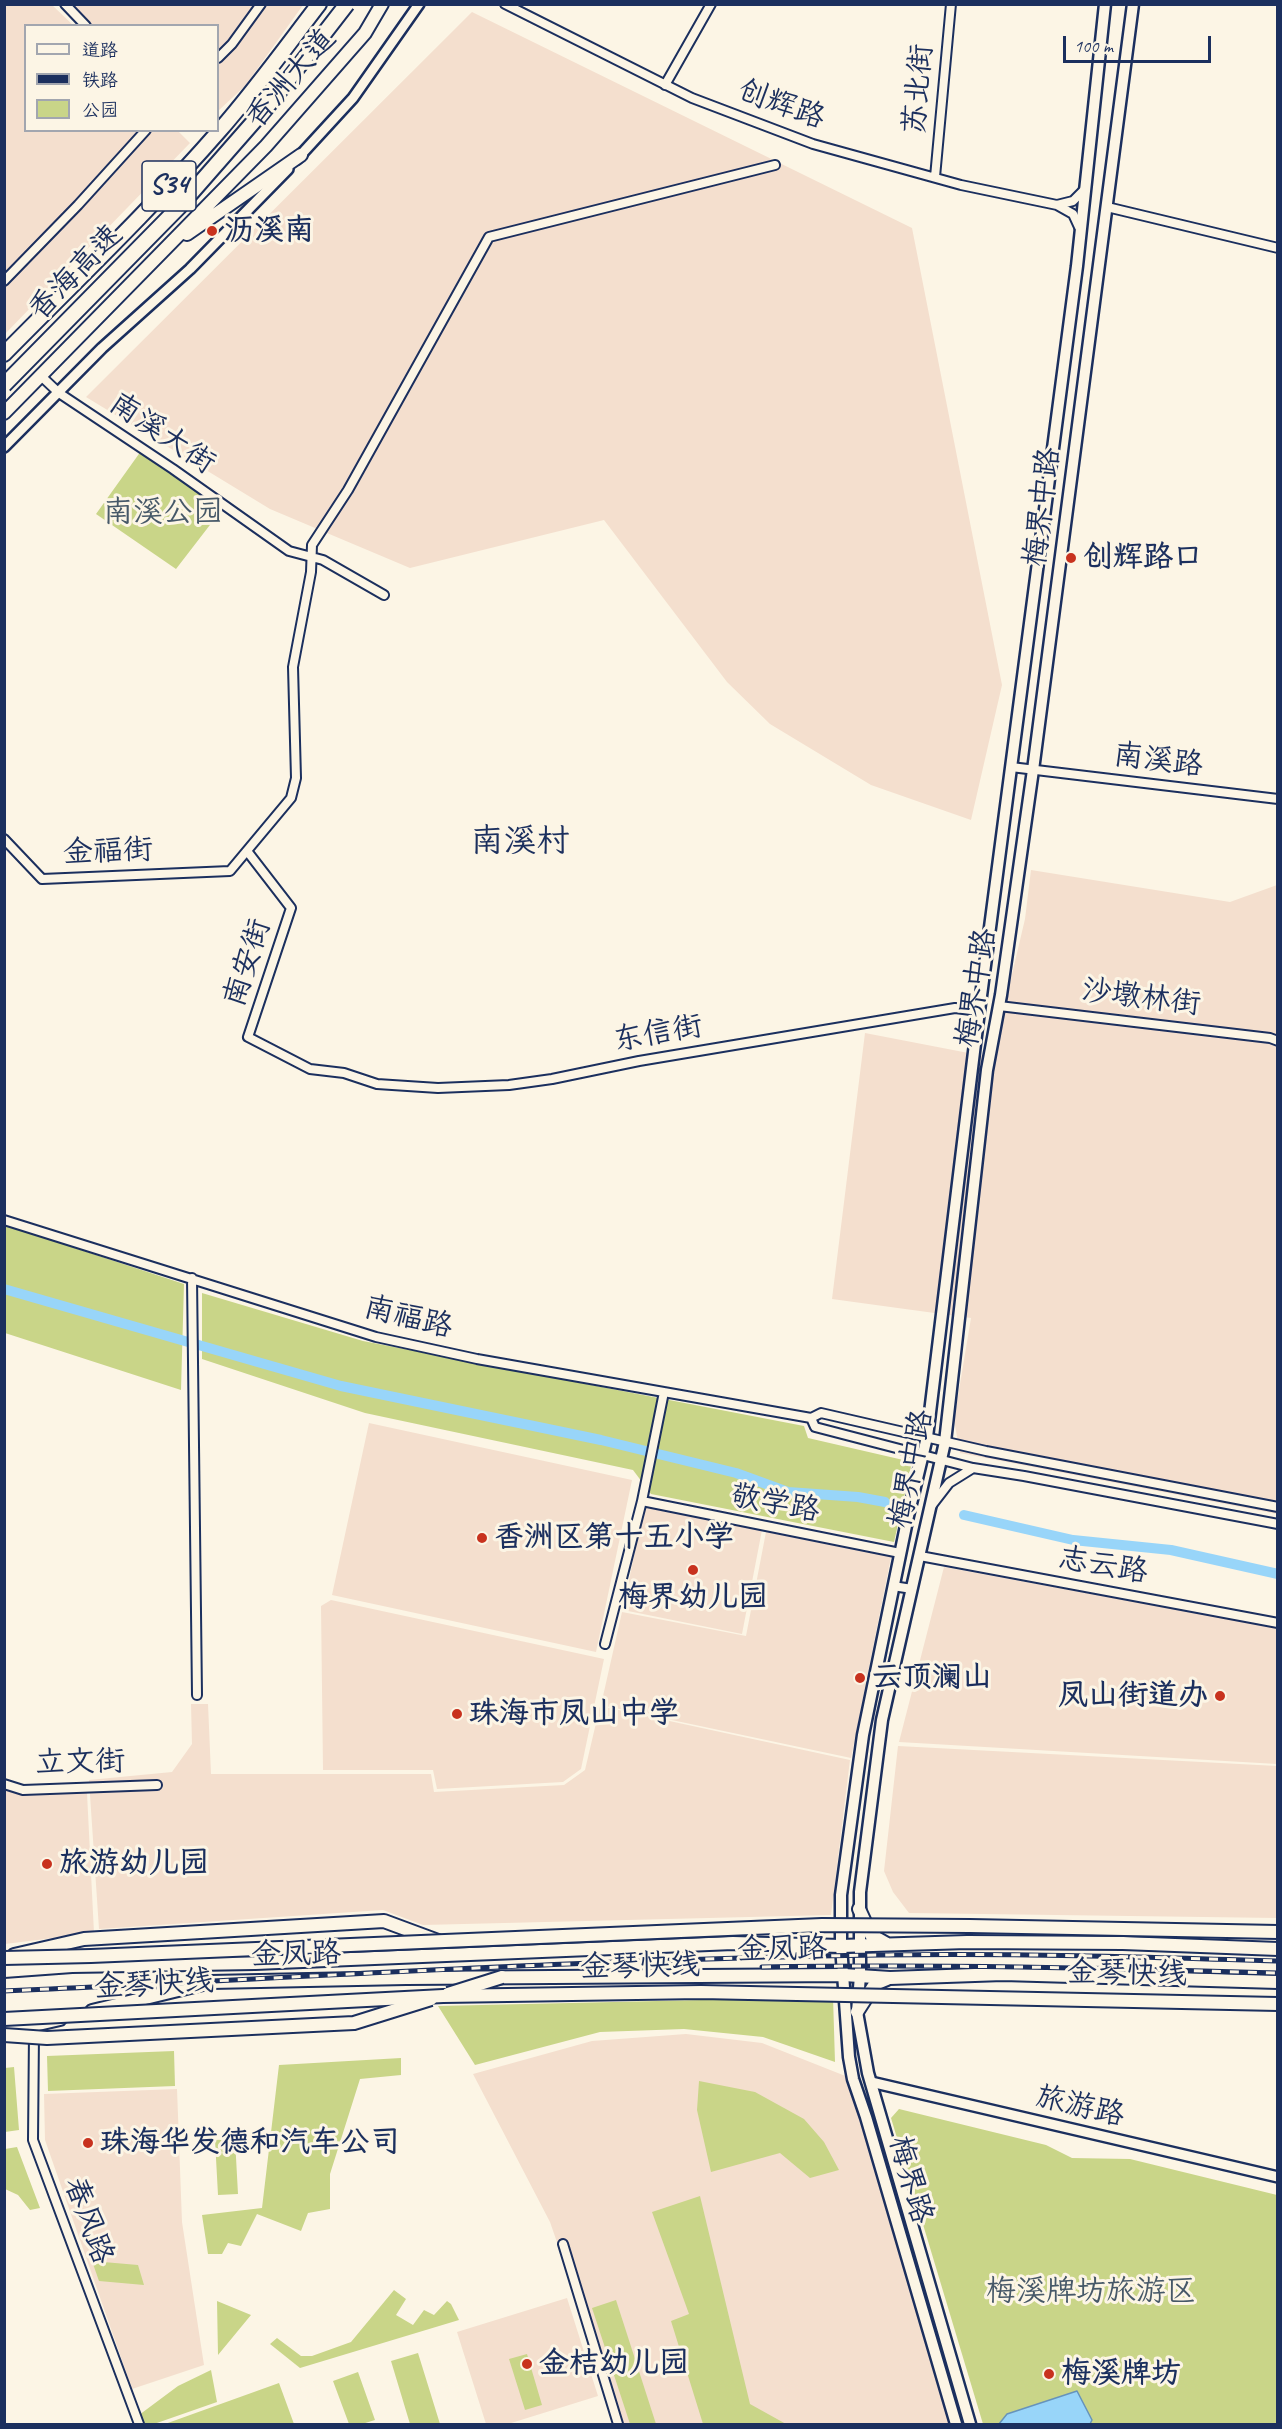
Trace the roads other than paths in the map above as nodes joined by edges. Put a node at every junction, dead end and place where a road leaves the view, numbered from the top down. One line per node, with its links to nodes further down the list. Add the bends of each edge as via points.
1 (65, 4): 13 (street)
2 (261, 4): 14 (street)
3 (319, 4): 16 (highway, 香海高速 / S34)
4 (347, 4): 32 (highway, 香海高速 / S34, bridge, via 271,102 179,207)
5 (352, 4): 31 (main road, 香洲大道, via 319,51 259,120)
6 (382, 4): 27 (main road, 香洲大道, via 365,33 266,146)
7 (419, 4): 19 (street, via 353,98)
8 (505, 4): 15 (street, 创辉路)
9 (711, 4): 15 (street)
10 (951, 4): 21 (street, 苏北街)
11 (1105, 4): 22 (main road, 梅界中路)
12 (1133, 4): 24 (main road, 梅界中路)
13 (84, 24)
14 (219, 57)
15 (665, 85): 21 (street, 创辉路, via 813,144)
16 (219, 131)
17 (144, 132): 28 (street)
18 (218, 132): 29 (highway, 香海高速 / S34, via 152,205)
19 (302, 155): 27 (main road); 33 (street)
20 (775, 165): 36 (street, via 489,237 348,490 312,545)
21 (935, 177): 23 (street, 创辉路)
22 (1085, 188): 23 (street, via 1077,198); 25 (main road, 梅界中路)
23 (1057, 205): 25 (street, via 1073,214)
24 (1107, 207): 26 (street); 39 (main road, 梅界中路)
25 (1081, 233): 38 (main road, 梅界中路)
26 (1278, 248)
27 (164, 250): 30 (main road, 香洲大道)
28 (4, 281)
29 (4, 354)
30 (40, 376): 33 (street, 南溪大街); 34 (main road, 香洲大道)
31 (4, 378)
32 (4, 385)
33 (59, 393): 35 (street); 36 (street, 南溪大街, via 289,551)
34 (4, 413)
35 (4, 447)
36 (312, 558): 37 (street, 南溪大街, via 323,560); 42 (street, via 293,667 296,778 291,798)
37 (384, 595)
38 (1011, 767): 39 (street, 南溪路); 44 (main road, 梅界中路)
39 (1033, 770): 40 (street, 南溪路); 43 (main road, 梅界中路)
40 (1278, 799)
41 (4, 839): 42 (street, 金福街, via 42,879 230,872)
42 (247, 851): 46 (street, 南安街, via 291,908 248,1037 310,1069)
43 (999, 1006): 45 (street, 沙墩林街); 52 (main road, 梅界中路, via 987,1070)
44 (980, 1011): 46 (street, 东信街, via 955,1008 509,1085 438,1088 377,1084); 51 (main road, 梅界中路)
45 (1278, 1041)
46 (344, 1073)
47 (4, 1220): 48 (street, 南福路)
48 (192, 1278): 49 (street, 南福路, via 376,1337); 66 (street)
49 (664, 1392): 50 (street, 南福路); 56 (street)
50 (811, 1418): 51 (street, via 821,1413); 53 (street, via 815,1427)
51 (927, 1437): 52 (street); 53 (main road, 梅界中路)
52 (945, 1442): 54 (main road, 梅界中路); 58 (street)
53 (922, 1456): 54 (street); 60 (main road, 梅界中路)
54 (940, 1461): 55 (street); 57 (main road, 梅界中路)
55 (974, 1468): 57 (street, via 949,1483); 59 (street)
56 (642, 1501): 60 (street, 敬学路); 65 (street)
57 (931, 1506): 61 (main road, 梅界中路)
58 (1278, 1507)
59 (1278, 1524)
60 (900, 1553): 62 (main road, 梅界中路)
61 (920, 1556): 63 (main road, 梅界中路); 64 (street, 志云路)
62 (893, 1586): 63 (street); 72 (main road, 梅界中路, via 863,1735 841,1895)
63 (912, 1589): 69 (main road, 梅界中路, via 882,1720)
64 (1278, 1623)
65 (604, 1644)
66 (197, 1695)
67 (4, 1784): 68 (street, 立文街, via 23,1790)
68 (157, 1785)
69 (859, 1909): 71 (main road, via 871,1935); 73 (main road, 梅界中路)
70 (1278, 1932): 76 (main road, 金琴快线, bridge, via 822,1925)
71 (888, 1945): 73 (main road, 金凤路); 74 (main road, 金凤路, via 1123,1942)
72 (841, 1946): 73 (main road, 金凤路); 75 (main road, 金凤路, via 733,1943); 78 (main road, 梅界路)
73 (859, 1946): 79 (main road, 梅界中路)
74 (1278, 1949)
75 (470, 1954): 76 (main road, bridge, via 384,1921 84,1939); 77 (main road, 金凤路)
76 (4, 1957)
77 (4, 1971)
78 (844, 1975): 79 (main road, 金凤路); 80 (main road, 金凤路); 93 (main road, 梅界路, via 844,2010 853,2079)
79 (860, 1976): 81 (main road, 金凤路); 84 (main road, 梅界中路)
80 (502, 1977): 86 (main road, 金凤路, via 211,1982); 87 (main road, bridge, via 354,2023 47,2038)
81 (890, 1978): 82 (main road, 金凤路, via 1003,1974); 84 (main road, via 875,1984)
82 (1278, 1982)
83 (1278, 2004): 85 (main road, 金琴快线, bridge, via 701,1992 349,2000)
84 (857, 2012): 88 (main road, 梅界中路)
85 (4, 2019)
86 (33, 2025): 87 (main road, 金凤路); 91 (street, 春风路, via 33,2140)
87 (4, 2033)
88 (871, 2082): 89 (street, 旅游路); 94 (main road, 梅界中路)
89 (1278, 2177)
90 (562, 2244): 92 (street)
91 (139, 2424)
92 (618, 2424)
93 (956, 2424)
94 (970, 2424)

